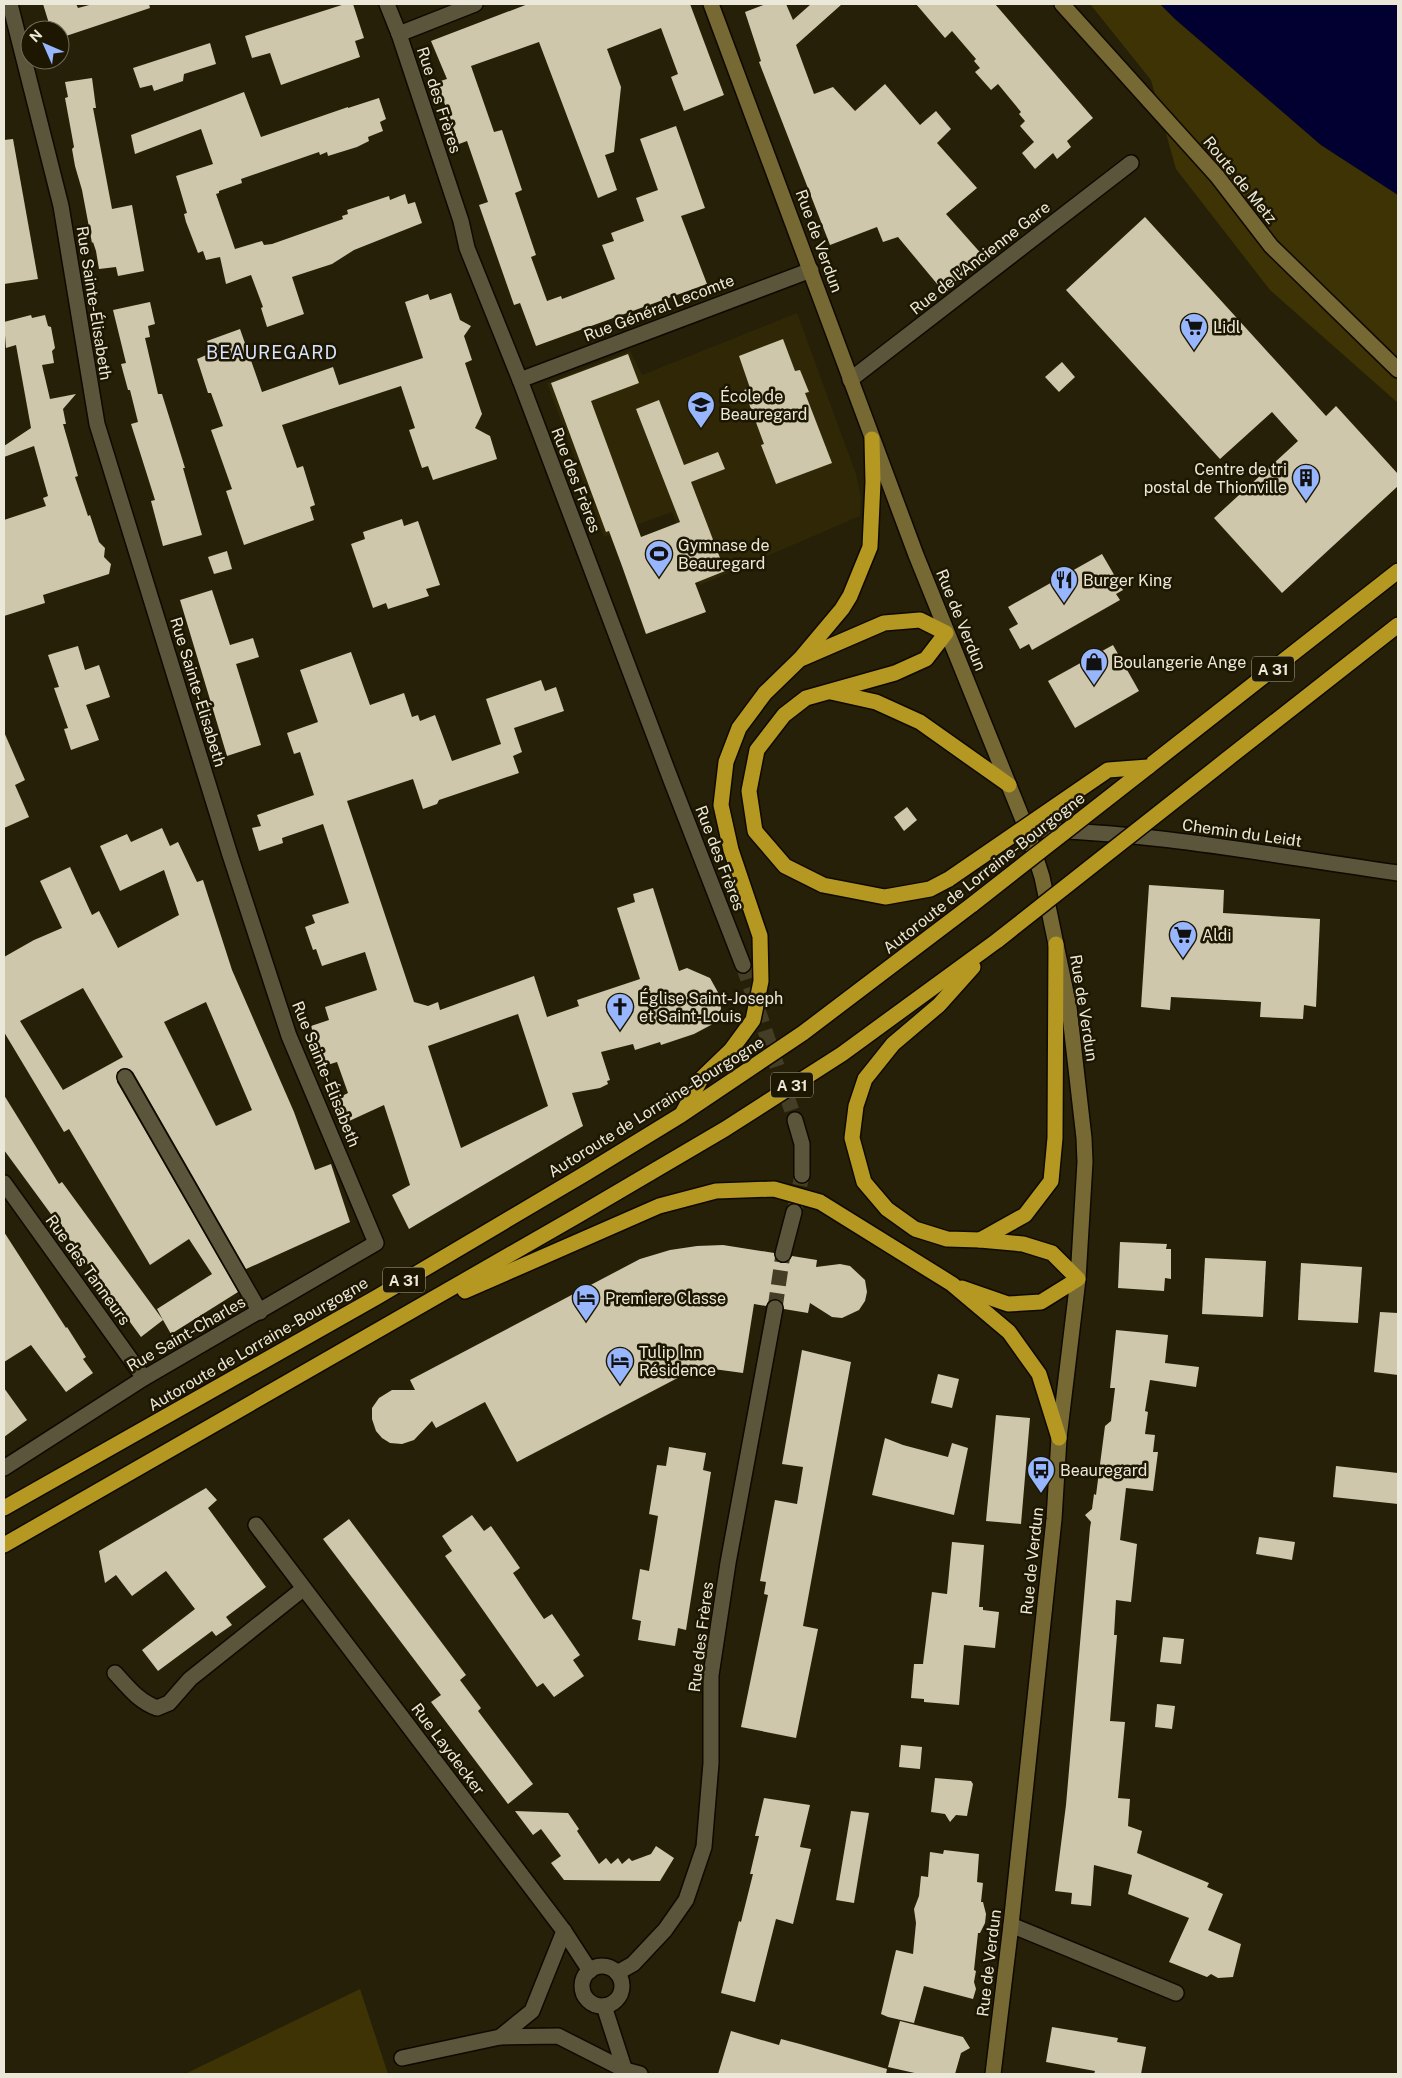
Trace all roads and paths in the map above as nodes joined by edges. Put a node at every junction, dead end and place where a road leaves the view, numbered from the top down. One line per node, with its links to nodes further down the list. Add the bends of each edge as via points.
1 (10, 4): 38 (street, Rue Sainte-Élisabeth, via 61,206 97,424 289,1036 376,1243)
2 (387, 4): 6 (street, Rue des Frères)
3 (475, 4): 6 (street)
4 (711, 4): 8 (main road, Rue de Verdun)
5 (1062, 4): 9 (main road, Route de Metz, via 1217,176 1272,246)
6 (399, 34): 10 (street, Rue des Frères, via 467,248)
7 (1131, 163): 11 (street, Rue de l'Ancienne Gare)
8 (811, 270): 10 (street, Rue Général Lecomte); 11 (main road, Rue de Verdun)
9 (1398, 370)
10 (520, 380): 26 (street, Rue des Frères)
11 (850, 380): 12 (main road, Rue de Verdun)
12 (872, 440): 15 (main road, Rue de Verdun); 16 (highway, via 870,547 842,609)
13 (1398, 571): 18 (highway, Autoroute de Lorraine-Bourgogne / A 31)
14 (1398, 625): 24 (highway, A 31, bridge)
15 (946, 633): 16 (highway, via 920,620 884,622); 17 (highway, via 926,659 895,673); 19 (main road, Rue de Verdun)
16 (800, 659): 28 (highway, via 765,693 739,728 726,762 721,805 731,850 760,936 762,981 753,1020 731,1050 701,1079)
17 (827, 691): 18 (highway, bridge, via 806,698 784,715 757,750 749,792 755,831 785,866 823,885 885,897 930,889 1108,770); 19 (highway, via 876,702 920,722)
18 (1148, 767): 28 (highway, Autoroute de Lorraine-Bourgogne / A 31, bridge, via 803,1033)
19 (1009, 785): 20 (main road, Rue de Verdun)
20 (1027, 830): 21 (street, Chemin du Leidt); 22 (main road, Rue de Verdun)
21 (1080, 830): 22 (street); 23 (street, Chemin du Leidt)
22 (1037, 860): 25 (main road, Rue de Verdun)
23 (1398, 873)
24 (998, 940): 33 (highway, via 939,1005 893,1044 865,1079 856,1106 852,1138 864,1182 887,1210 915,1229 947,1239); 39 (highway, A 31, via 842,1054 733,1124)
25 (1056, 944): 33 (highway, via 1055,1138 1051,1181 1025,1215); 35 (main road, Rue de Verdun, via 1069,1007 1084,1138)
26 (743, 965)
27 (125, 1077): 38 (street, Rue Saint-Charles)
28 (681, 1115): 43 (highway, Autoroute de Lorraine-Bourgogne / A 31, via 377,1297)
29 (795, 1120): 30 (street, via 802,1144)
30 (802, 1175)
31 (4, 1183): 40 (street, Rue des Tanneurs)
32 (794, 1212): 34 (street)
33 (980, 1240): 35 (highway, via 1022,1244 1052,1253)
34 (782, 1254)
35 (1078, 1279): 36 (highway, via 1041,1302 1008,1304); 41 (main road, Rue de Verdun)
36 (952, 1284): 39 (highway, via 820,1202 774,1189 716,1191 659,1206); 41 (highway, via 1010,1332 1039,1374)
37 (775, 1308): 51 (street, Rue des Frères, via 711,1675 711,1763 704,1847 686,1900 665,1930 633,1964)
38 (260, 1312): 40 (street, Rue Saint-Charles)
39 (395, 1321): 45 (highway, A 31)
40 (144, 1378): 42 (street, Rue Saint-Charles)
41 (1059, 1438): 48 (main road, Rue de Verdun, via 1054,1519)
42 (4, 1468)
43 (4, 1508)
44 (256, 1525): 46 (street, Rue Laydecker)
45 (4, 1544)
46 (303, 1589): 47 (street, via 190,1679 169,1703 157,1708 146,1704); 49 (street, Rue Laydecker)
47 (115, 1673)
48 (1011, 1925): 52 (street); 58 (main road, Rue de Verdun)
49 (564, 1931): 50 (street, Rue Laydecker); 54 (street, via 532,2011)
50 (590, 1971): 51 (street, via 606,1966); 53 (street, via 583,1981 584,1994 592,2003)
51 (617, 1973): 53 (street, via 622,1990 615,2001)
52 (1176, 1993)
53 (604, 2006): 56 (street)
54 (500, 2037): 55 (street); 56 (street, via 558,2036)
55 (402, 2058)
56 (626, 2072): 57 (street)
57 (640, 2074)
58 (993, 2074)

